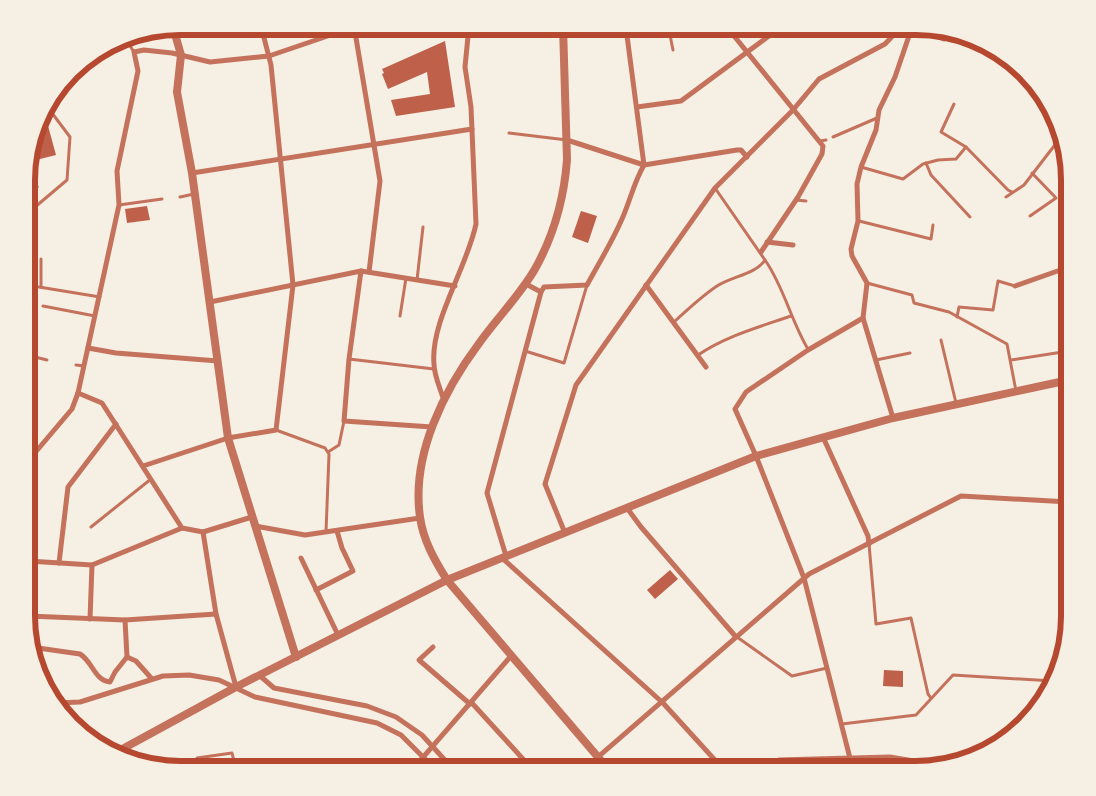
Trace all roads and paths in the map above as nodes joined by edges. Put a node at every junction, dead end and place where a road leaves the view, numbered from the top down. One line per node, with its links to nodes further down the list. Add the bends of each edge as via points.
1 (175, 35): 17 (street)
2 (263, 35): 18 (street)
3 (331, 35): 18 (street)
4 (356, 35): 30 (street)
5 (468, 35): 24 (street, via 465,67)
6 (563, 35): 28 (street)
7 (628, 35): 20 (street)
8 (671, 35): 14 (lane)
9 (733, 35): 16 (street)
10 (769, 35): 16 (street)
11 (894, 35): 21 (street, via 886,44 819,80)
12 (908, 35): 23 (street)
13 (129, 45): 15 (lane)
14 (673, 50)
15 (134, 52): 17 (street, via 144,50); 47 (street, via 138,71 117,171)
16 (746, 52): 20 (street, via 681,101); 21 (street)
17 (181, 55): 18 (street, via 210,62); 37 (street, via 177,92)
18 (269, 56): 33 (street)
19 (954, 104): 31 (lane, via 941,132)
20 (637, 107): 35 (street)
21 (793, 110): 32 (street); 45 (street, via 823,140 822,154)
22 (52, 113): 48 (lane, via 70,137 67,180)
23 (877, 118): 27 (lane); 36 (street, via 876,130)
24 (472, 129): 25 (lane); 30 (street); 69 (street, via 476,224)
25 (478, 130)
26 (508, 133): 28 (lane)
27 (833, 137)
28 (567, 140): 35 (street); 65 (street, via 566,180 557,217)
29 (1055, 143): 38 (lane)
30 (375, 145): 33 (street); 61 (street, via 380,194)
31 (966, 147): 34 (lane, via 956,159); 40 (lane)
32 (747, 157): 35 (street, via 737,150); 39 (street)
33 (280, 160): 37 (street); 66 (street)
34 (926, 163): 36 (lane, via 903,179); 50 (lane, via 931,175)
35 (644, 165): 67 (street, via 611,242)
36 (862, 167): 51 (street, via 857,184)
37 (192, 173): 41 (street)
38 (1032, 174): 40 (lane, via 1019,190); 49 (lane, via 1056,198)
39 (715, 188): 56 (lane); 68 (street)
40 (1012, 192): 42 (lane)
41 (195, 194): 43 (lane); 73 (street)
42 (1006, 196)
43 (180, 197)
44 (162, 199): 47 (lane)
45 (796, 200): 46 (lane); 54 (street)
46 (806, 201)
47 (119, 205): 72 (street)
48 (35, 207)
49 (1030, 216)
50 (970, 217)
51 (858, 221): 52 (lane, via 931,240); 64 (street, via 852,256)
52 (934, 225)
53 (423, 227): 63 (lane)
54 (767, 242): 55 (street); 56 (street)
55 (793, 245)
56 (761, 252): 58 (lane)
57 (41, 259): 72 (lane, via 40,287)
58 (766, 260): 77 (lane); 80 (lane, via 760,268 716,286)
59 (1061, 269): 70 (street)
60 (361, 271): 61 (street); 66 (street); 89 (street)
61 (369, 272): 62 (street)
62 (406, 278): 63 (street); 76 (lane)
63 (417, 280): 69 (street)
64 (867, 283): 78 (lane, via 912,295 914,303); 79 (street)
65 (526, 284): 71 (street); 102 (street, via 471,354)
66 (293, 285): 73 (street); 108 (street)
67 (587, 285): 71 (street, via 544,287); 83 (lane, via 564,363)
68 (646, 285): 80 (street); 126 (street, via 576,385 572,397 546,484)
69 (455, 286): 98 (street, via 438,332 434,349)
70 (1014, 286): 78 (lane, via 998,281 994,310 959,307)
71 (541, 292): 83 (street)
72 (100, 297): 75 (street)
73 (210, 302): 93 (street)
74 (43, 306): 75 (lane)
75 (96, 316): 82 (street)
76 (400, 316)
77 (791, 316): 84 (lane); 87 (lane, via 748,330)
78 (957, 317): 92 (lane, via 1007,344)
79 (863, 318): 84 (street); 91 (street)
80 (674, 322): 87 (street)
81 (941, 340): 103 (lane)
82 (88, 348): 93 (street); 95 (street)
83 (525, 350): 128 (street, via 487,493)
84 (808, 350): 113 (street, via 746,392 738,402 735,409)
85 (1061, 352): 92 (lane)
86 (910, 353): 91 (lane)
87 (698, 355): 96 (street)
88 (35, 358): 90 (lane); 97 (lane)
89 (349, 359): 98 (lane); 105 (street)
90 (48, 360)
91 (876, 360): 104 (street)
92 (1011, 360): 100 (lane)
93 (218, 361): 110 (street)
94 (76, 365): 95 (lane)
95 (84, 366): 101 (street)
96 (706, 366)
97 (35, 368)
98 (435, 370): 102 (street)
99 (1061, 382): 100 (street)
100 (1017, 391): 103 (street)
101 (78, 393): 106 (street, via 102,403); 112 (street, via 72,409)
102 (444, 402): 107 (street)
103 (957, 404): 104 (street)
104 (892, 418): 109 (street)
105 (344, 421): 107 (street); 111 (lane, via 339,445)
106 (116, 424): 114 (street); 131 (street, via 68,487)
107 (432, 427): 119 (street, via 420,472)
108 (276, 430): 110 (street); 111 (lane, via 325,448)
109 (822, 437): 113 (street); 127 (street)
110 (228, 438): 114 (street); 118 (street)
111 (328, 452): 125 (lane)
112 (35, 453)
113 (756, 456): 117 (street); 133 (street)
114 (143, 466): 115 (street)
115 (151, 479): 121 (lane); 122 (street)
116 (1061, 502): 127 (street, via 961,496)
117 (628, 508): 126 (street); 141 (street)
118 (252, 517): 120 (street); 124 (street)
119 (420, 518): 123 (street); 134 (street, via 431,551)
120 (255, 526): 125 (street, via 305,535); 144 (street)
121 (91, 527)
122 (182, 528): 124 (street); 132 (street)
123 (338, 531): 125 (street); 135 (street, via 342,548 354,571)
124 (203, 532): 136 (street)
125 (326, 532)
126 (565, 532): 128 (street)
127 (869, 544): 133 (street); 154 (lane, via 876,624 912,618)
128 (504, 557): 134 (street); 157 (street)
129 (301, 558): 135 (street)
130 (35, 561): 131 (street)
131 (59, 563): 132 (street)
132 (92, 566): 138 (street)
133 (804, 578): 141 (street); 147 (street)
134 (447, 580): 140 (street); 145 (street)
135 (316, 590): 140 (street)
136 (216, 614): 139 (street); 152 (street)
137 (35, 616): 138 (street)
138 (90, 619): 139 (street)
139 (124, 620): 146 (street)
140 (338, 635): 144 (street)
141 (736, 637): 147 (lane, via 792,676); 157 (street)
142 (433, 647): 156 (street, via 419,660)
143 (39, 648): 151 (street, via 80,654 87,658 101,679)
144 (296, 656): 148 (street)
145 (511, 656): 156 (street); 162 (street)
146 (127, 657): 149 (street, via 136,661); 151 (street)
147 (828, 668): 158 (street)
148 (259, 675): 152 (street); 159 (street, via 274,688 382,711 409,725)
149 (152, 679): 152 (street, via 189,675 219,680); 153 (street)
150 (1046, 681): 154 (lane, via 953,675)
151 (110, 682): 153 (street)
152 (236, 687): 160 (street); 161 (street, via 255,697 377,723 400,735)
153 (113, 692): 155 (street, via 80,702)
154 (931, 698): 158 (lane, via 916,715)
155 (64, 703)
156 (471, 703): 159 (street); 170 (street)
157 (663, 703): 162 (street); 173 (street)
158 (841, 724): 165 (street)
159 (433, 747): 161 (street); 169 (street)
160 (123, 749)
161 (424, 757): 167 (street); 168 (street)
162 (598, 757): 171 (street); 172 (street)
163 (197, 758): 166 (lane, via 232,753)
164 (814, 759): 165 (street); 174 (street)
165 (850, 759): 175 (street, via 890,757)
166 (234, 761)
167 (420, 761)
168 (428, 761)
169 (446, 761)
170 (525, 761)
171 (593, 761)
172 (601, 761)
173 (716, 761)
174 (776, 761)
175 (914, 761)

